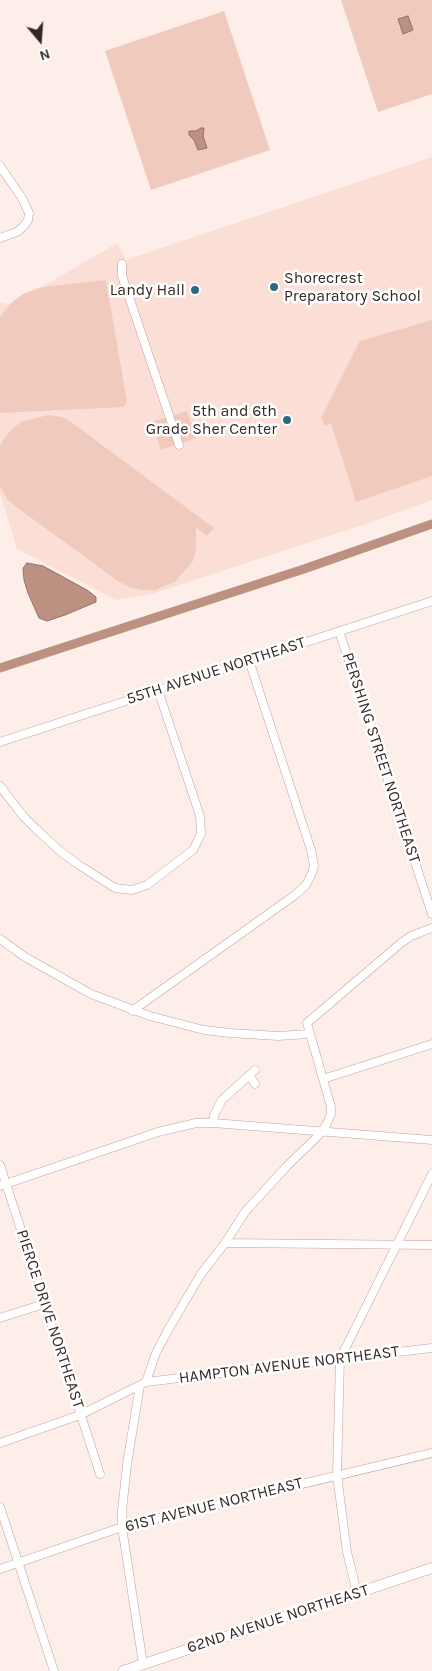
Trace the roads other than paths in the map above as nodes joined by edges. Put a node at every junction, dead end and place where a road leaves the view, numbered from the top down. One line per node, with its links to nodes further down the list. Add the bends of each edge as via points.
1 (0, 166): 2 (street, via 29,213 24,226)
2 (0, 238)
3 (122, 264): 4 (street, via 122,276)
4 (179, 445)
5 (431, 604): 6 (street, 55TH AVENUE NORTHEAST)
6 (339, 631): 7 (street, 55TH AVENUE NORTHEAST); 11 (street, PERSHING STREET NORTHEAST)
7 (250, 660): 8 (street, 55TH AVENUE NORTHEAST); 14 (street, via 311,850 312,873 295,896)
8 (158, 690): 9 (street, 55TH AVENUE NORTHEAST); 10 (street, via 198,809 201,834 185,858 147,884 132,890 107,884 60,852 23,816)
9 (0, 742)
10 (0, 786)
11 (432, 914)
12 (432, 928): 15 (street, via 401,943 306,1023)
13 (0, 939): 14 (street, via 25,958 91,994)
14 (132, 1011): 15 (street, via 204,1030 259,1036)
15 (309, 1034): 19 (street)
16 (432, 1044): 19 (street)
17 (255, 1070): 18 (street)
18 (249, 1075): 20 (street); 21 (street, via 222,1100)
19 (324, 1079): 22 (street, via 331,1114)
20 (255, 1084)
21 (213, 1123): 22 (street); 26 (street, via 196,1123 158,1132)
22 (322, 1132): 23 (street); 27 (street, via 257,1198)
23 (432, 1140)
24 (0, 1165): 26 (street, PIERCE DRIVE NORTHEAST)
25 (432, 1174): 28 (street)
26 (3, 1185): 30 (street, PIERCE DRIVE NORTHEAST)
27 (225, 1243): 28 (street); 34 (street, via 201,1274 168,1330)
28 (397, 1245): 29 (street); 33 (street)
29 (432, 1245)
30 (44, 1304): 31 (street); 35 (street, PIERCE DRIVE NORTHEAST)
31 (0, 1318)
32 (432, 1348): 33 (street, HAMPTON AVENUE NORTHEAST)
33 (340, 1359): 34 (street, HAMPTON AVENUE NORTHEAST); 39 (street)
34 (143, 1384): 35 (street, HAMPTON AVENUE NORTHEAST); 41 (street, via 128,1464)
35 (80, 1415): 36 (street, HAMPTON AVENUE NORTHEAST); 38 (street, PIERCE DRIVE NORTHEAST)
36 (0, 1443)
37 (432, 1453): 39 (street, 61ST AVENUE NORTHEAST)
38 (100, 1474)
39 (337, 1475): 41 (street, 61ST AVENUE NORTHEAST); 45 (street, via 347,1552)
40 (0, 1507): 42 (street)
41 (122, 1527): 42 (street, 61ST AVENUE NORTHEAST); 46 (street)
42 (18, 1563): 44 (street, 61ST AVENUE NORTHEAST); 47 (street)
43 (432, 1568): 45 (street, 62ND AVENUE NORTHEAST)
44 (0, 1569)
45 (357, 1593): 46 (street, 62ND AVENUE NORTHEAST)
46 (143, 1664): 48 (street, 62ND AVENUE NORTHEAST)
47 (54, 1671)
48 (123, 1671)

